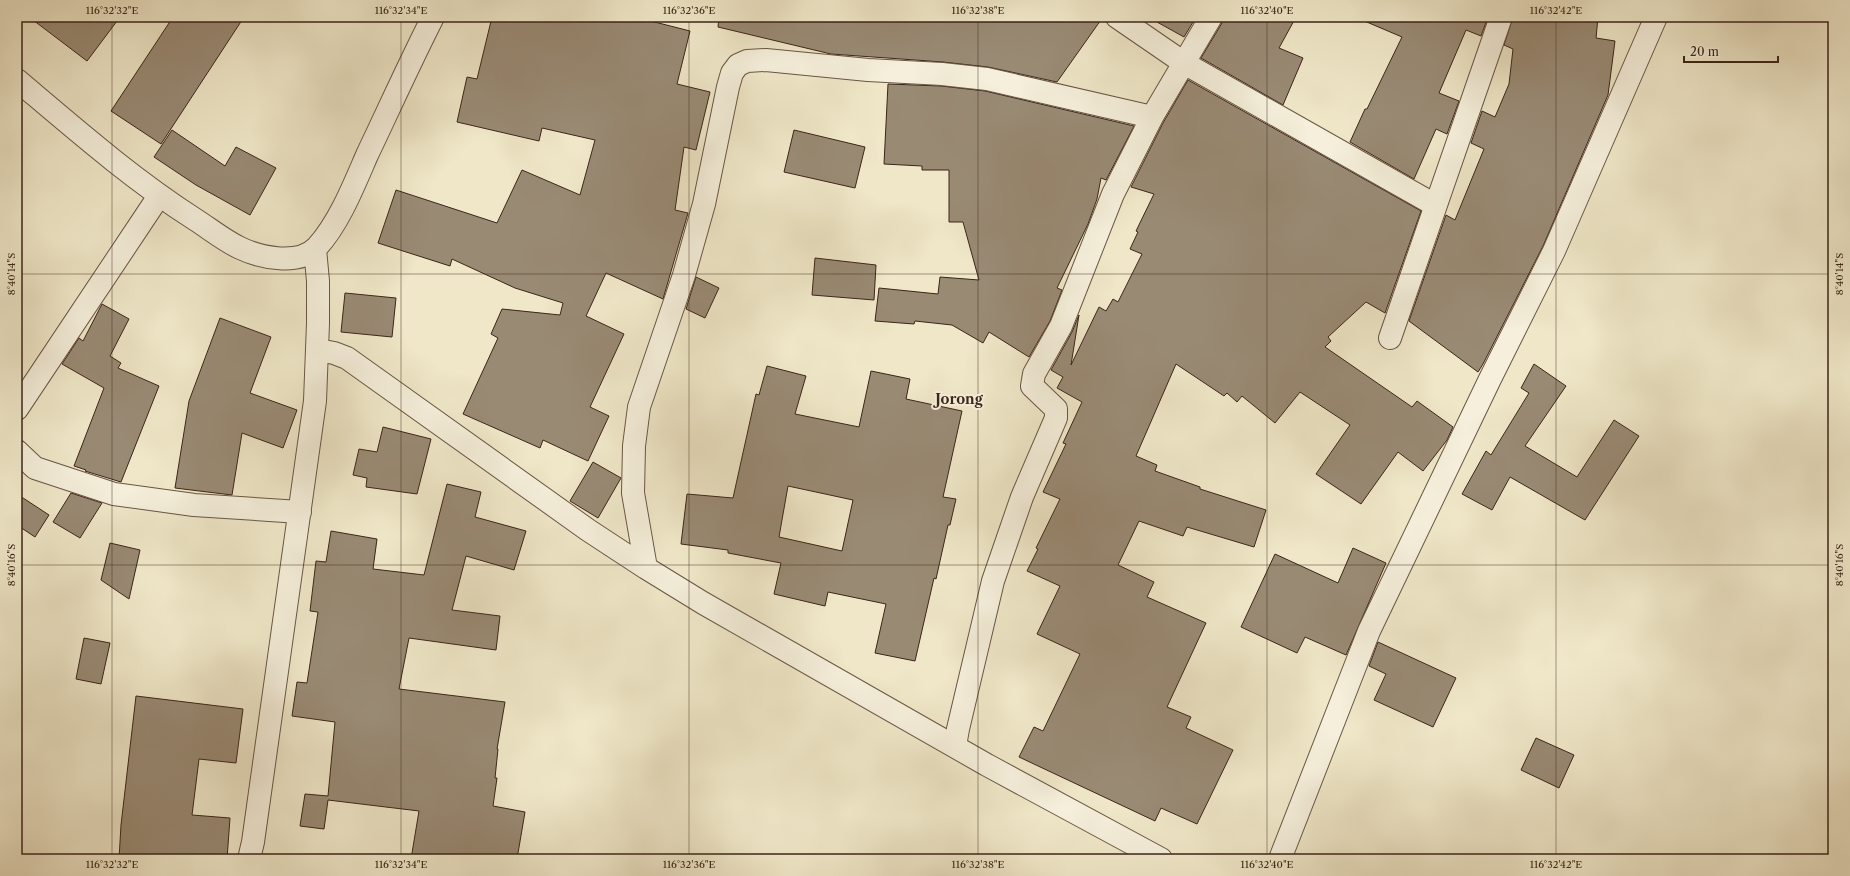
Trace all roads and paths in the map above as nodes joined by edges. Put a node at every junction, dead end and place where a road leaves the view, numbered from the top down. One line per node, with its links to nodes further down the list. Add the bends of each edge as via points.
1 (433, 17): 11 (street, via 350,193)
2 (1117, 17): 6 (street)
3 (1212, 17): 6 (street)
4 (1501, 17): 10 (street)
5 (1656, 17): 21 (street, via 1554,251 1369,631)
6 (1184, 63): 8 (street); 10 (street)
7 (17, 80): 9 (street)
8 (1152, 117): 17 (street, via 987,79 766,60 738,65 732,73 728,87 702,211 684,275 639,407 634,446 633,493); 18 (street, via 1113,194 1061,326 1034,374 1032,386 1056,410 1056,418 1022,497 994,581)
9 (159, 196): 11 (street, via 240,248 265,257 297,258); 14 (street)
10 (1435, 205): 12 (street)
11 (316, 248): 13 (street)
12 (1390, 338)
13 (318, 350): 16 (street, via 315,401); 17 (street, via 334,352 347,358 588,530)
14 (17, 409)
15 (17, 451): 16 (street, via 35,468 114,494 194,505)
16 (300, 512): 19 (street)
17 (646, 568): 18 (street)
18 (955, 746): 20 (street)
19 (249, 859)
20 (1161, 859)
21 (1280, 859)

